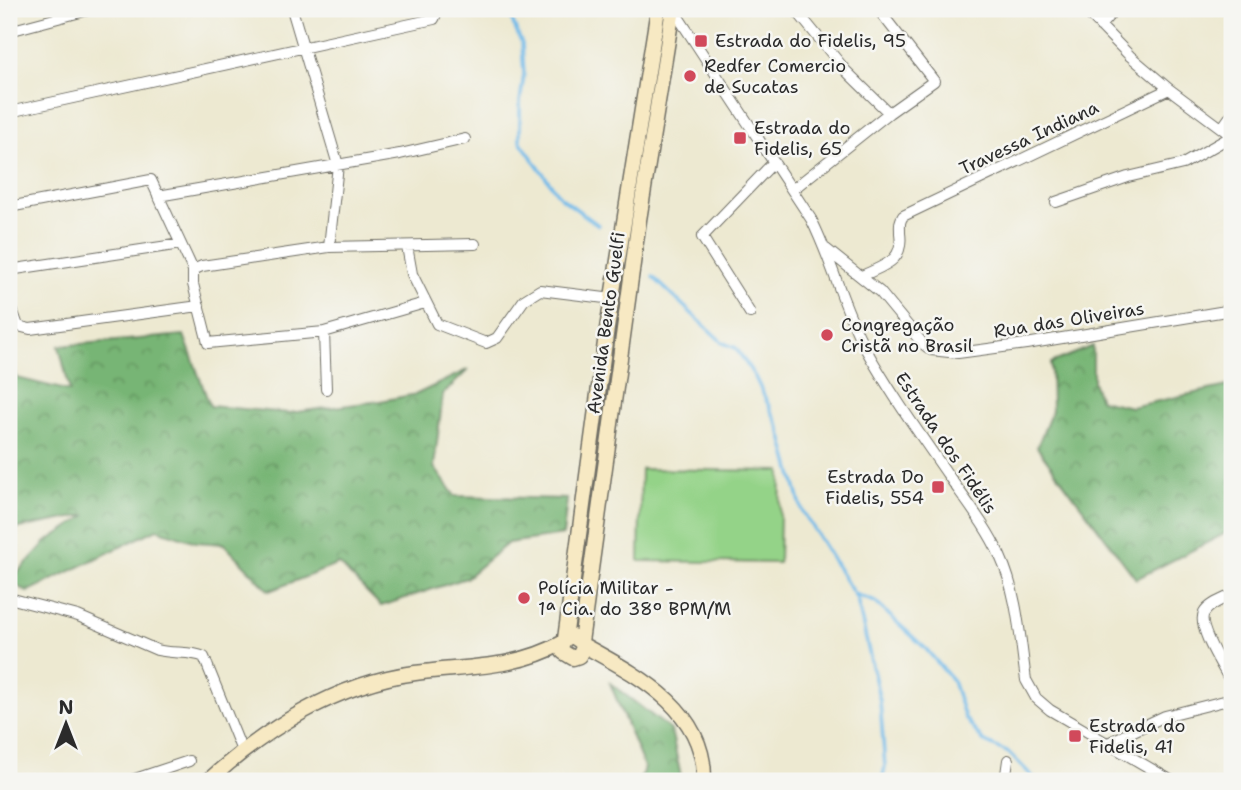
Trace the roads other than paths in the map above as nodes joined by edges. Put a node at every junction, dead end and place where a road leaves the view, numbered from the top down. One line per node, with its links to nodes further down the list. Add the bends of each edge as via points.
1 (92, 9): 13 (street)
2 (292, 9): 14 (street)
3 (438, 9): 14 (street, via 434,19)
4 (657, 9): 36 (main road, Avenida Bento Guelfi)
5 (673, 9): 22 (street, Estrada dos Fidélis); 46 (main road, Avenida Bento Guelfi)
6 (795, 9): 17 (street, via 846,71)
7 (878, 9): 17 (street, via 934,81)
8 (1084, 9): 12 (street)
9 (1115, 9): 12 (street)
10 (1225, 9): 11 (street)
11 (1232, 15)
12 (1100, 26): 15 (street)
13 (9, 31)
14 (302, 47): 16 (street); 23 (street)
15 (1169, 89): 19 (street); 35 (street, Travessa Indiana, via 903,216 897,257)
16 (9, 112)
17 (889, 113): 24 (street)
18 (1232, 114): 19 (street)
19 (1222, 128): 20 (street)
20 (1232, 136): 26 (street, via 1183,164)
21 (465, 139): 23 (street)
22 (774, 162): 24 (street, Estrada dos Fidélis); 41 (street, via 702,236)
23 (338, 165): 25 (street); 31 (street)
24 (792, 190): 32 (street, Estrada dos Fidélis)
25 (158, 196): 27 (street, via 151,180); 28 (street)
26 (1056, 202)
27 (9, 207)
28 (181, 244): 33 (street); 34 (street)
29 (475, 244): 30 (street)
30 (408, 246): 31 (street); 38 (street, via 412,274)
31 (329, 247): 34 (street)
32 (825, 248): 35 (street, Rua das Oliveiras); 49 (street, Estrada dos Fidélis, via 847,312 895,400 1001,556 1018,615 1030,690 1050,710)
33 (9, 270)
34 (193, 270): 39 (street)
35 (862, 276): 40 (street, Rua das Oliveiras, via 923,344 942,352 1026,344)
36 (613, 299): 38 (street, via 540,290 524,300 497,338 486,343 437,324); 46 (main road, Avenida Bento Guelfi)
37 (9, 301): 39 (street, via 18,326 30,329)
38 (425, 303): 42 (street)
39 (199, 306): 42 (street, via 208,343)
40 (1232, 310)
41 (750, 313)
42 (324, 332): 43 (street)
43 (326, 389)
44 (1232, 595): 47 (street, via 1209,607 1202,618 1203,629)
45 (9, 598): 50 (street, via 78,616 157,650 200,654)
46 (572, 647): 50 (main road, via 482,668 413,673 349,690 294,717); 55 (main road, via 651,687 675,706 693,730)
47 (1232, 684)
48 (1232, 699): 49 (street, via 1165,716)
49 (1108, 743): 57 (street, Estrada dos Fidélis)
50 (242, 751): 54 (main road)
51 (1007, 760): 56 (street)
52 (190, 761): 53 (street)
53 (129, 781)
54 (208, 781)
55 (704, 781)
56 (1005, 781)
57 (1172, 781)

